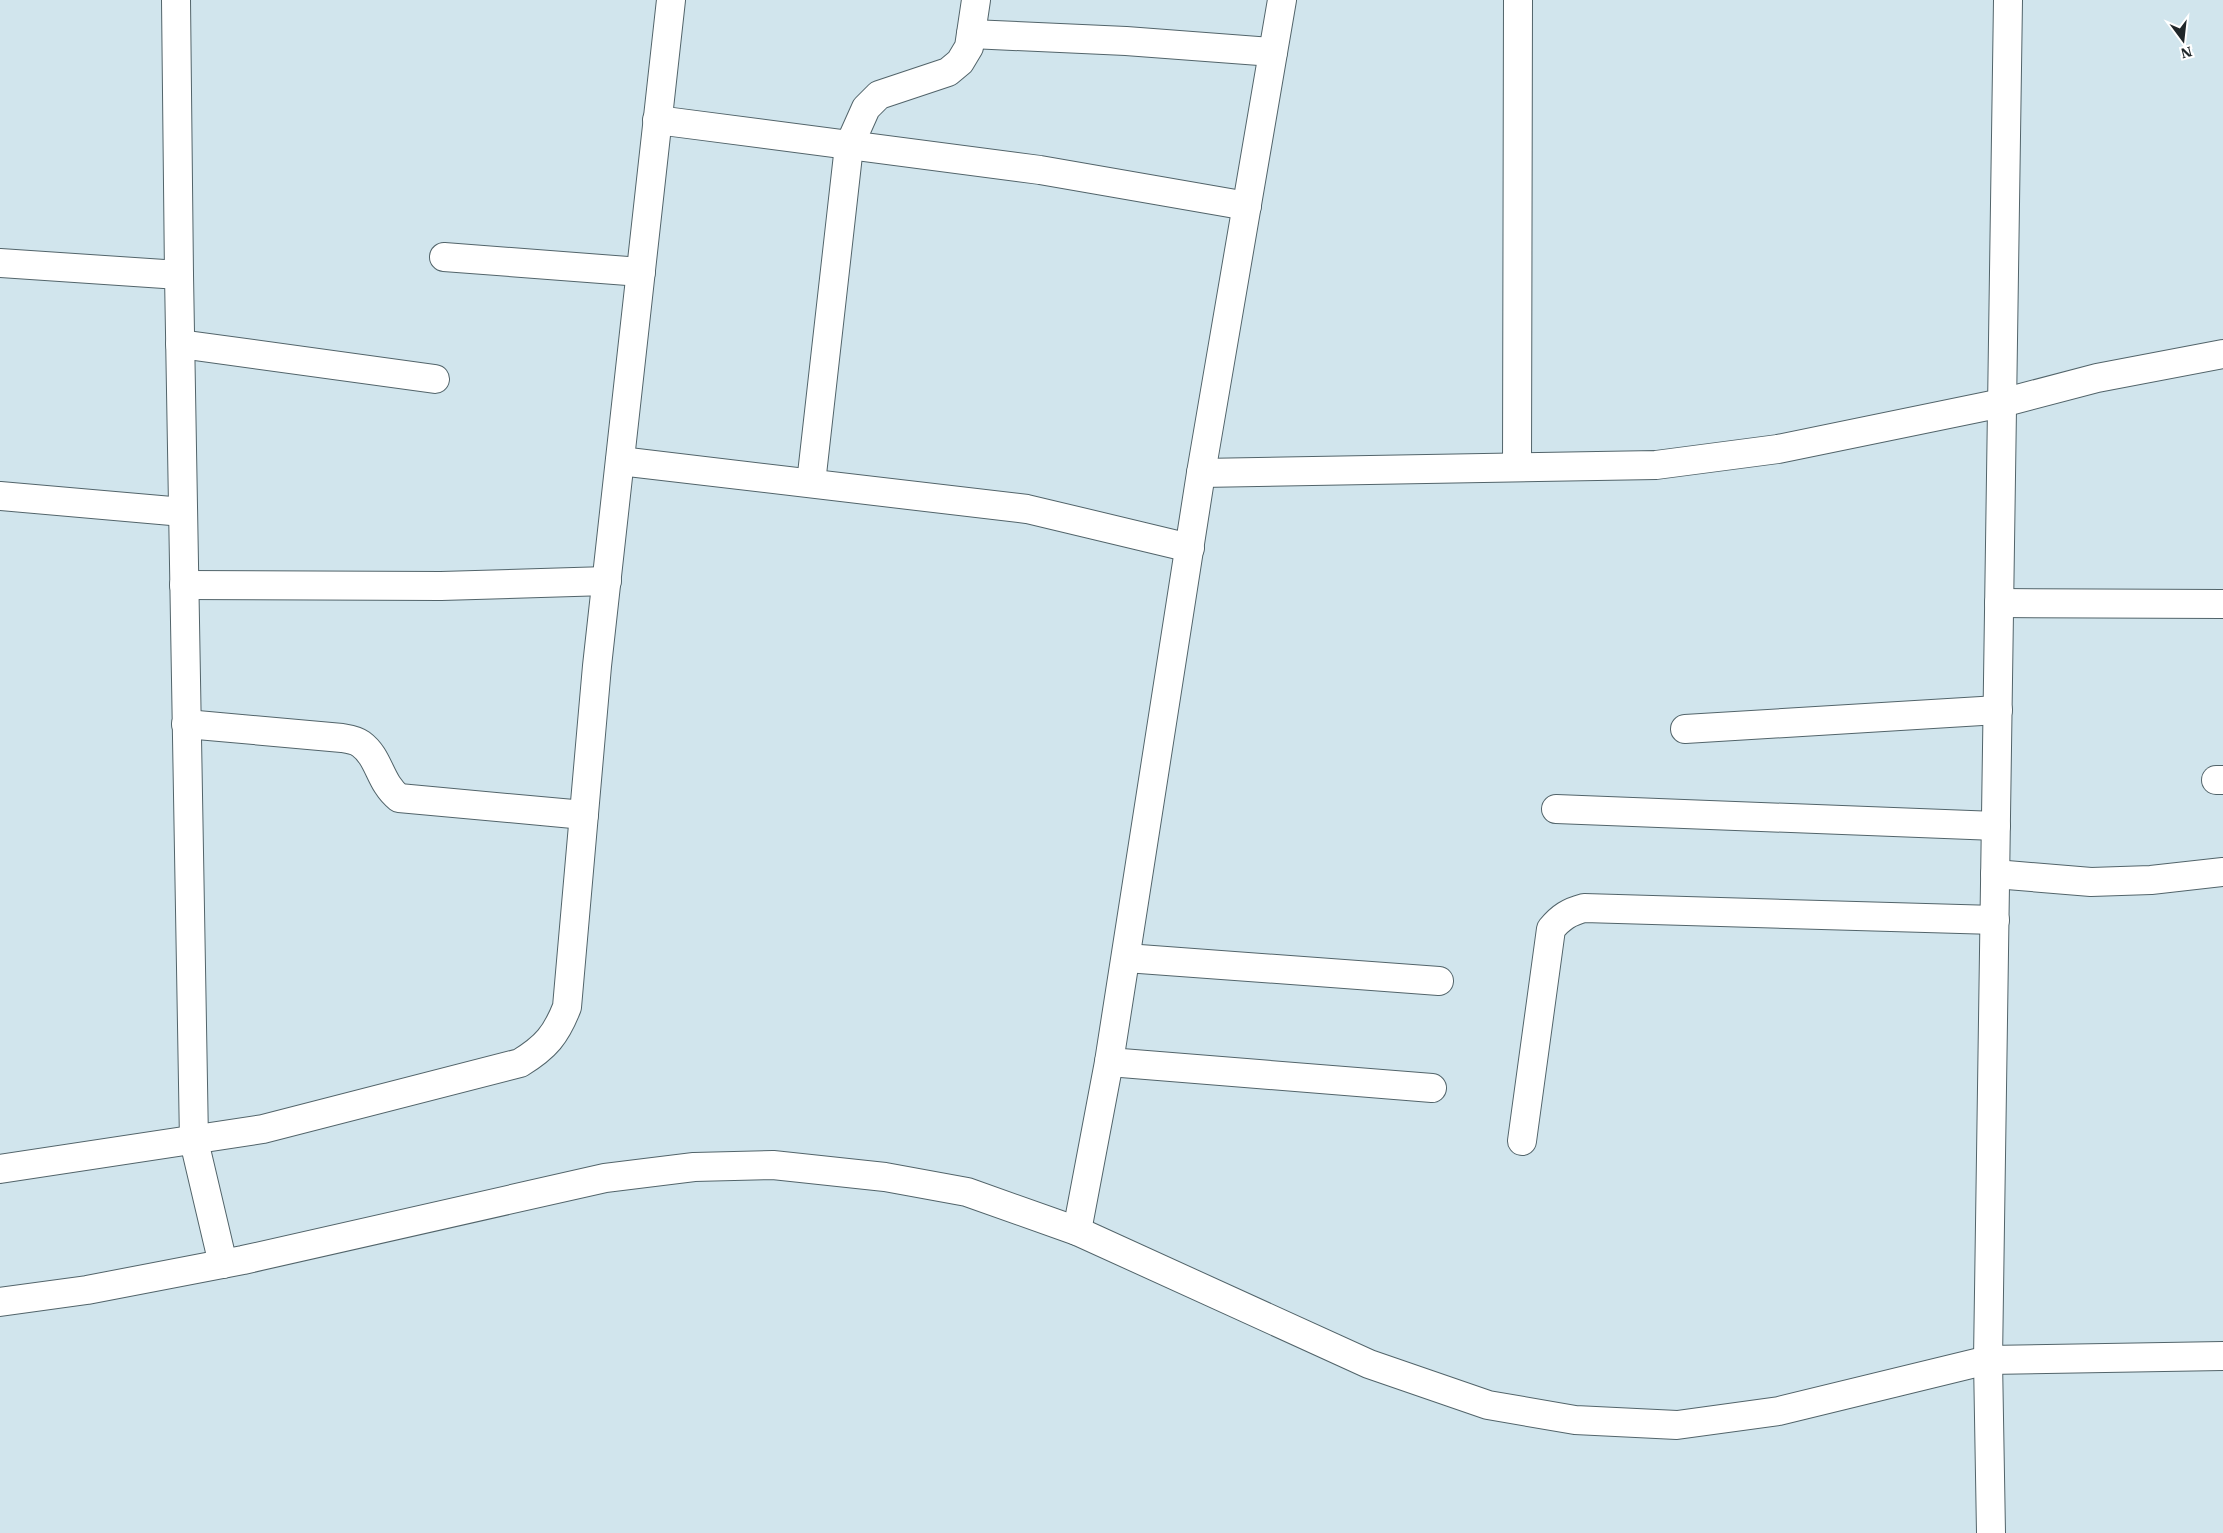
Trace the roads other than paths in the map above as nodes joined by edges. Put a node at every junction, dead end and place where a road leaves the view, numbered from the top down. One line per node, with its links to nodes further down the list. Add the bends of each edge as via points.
1 (670, 0): 9 (street)
2 (976, 0): 7 (street)
3 (1282, 0): 8 (street)
4 (1518, 0): 21 (street)
5 (2008, 0): 19 (street)
6 (177, 1): 15 (street)
7 (972, 34): 8 (street); 10 (street, via 960,62 948,72 879,95 866,108)
8 (1273, 52): 11 (street)
9 (657, 120): 10 (street); 14 (street)
10 (849, 146): 11 (street, via 1040,170); 23 (street)
11 (1247, 206): 22 (street)
12 (444, 257): 14 (street)
13 (0, 263): 15 (street)
14 (641, 272): 20 (street)
15 (179, 275): 16 (street)
16 (180, 344): 18 (street); 25 (street)
17 (2223, 354): 19 (street, via 2097,378)
18 (435, 379)
19 (2002, 403): 21 (street, via 1778,449 1656,465); 29 (street)
20 (620, 461): 23 (street); 27 (street)
21 (1517, 467): 22 (street)
22 (1201, 473): 26 (street)
23 (811, 483): 26 (street, via 1027,509)
24 (0, 496): 25 (street)
25 (183, 512): 28 (street)
26 (1190, 548): 40 (street)
27 (607, 581): 28 (street, via 441,586); 35 (street)
28 (184, 585): 32 (street)
29 (1999, 603): 30 (street); 31 (street)
30 (2223, 604)
31 (1998, 710): 33 (street); 36 (street)
32 (186, 724): 35 (street, via 360,742 372,755 388,790 399,798); 44 (street)
33 (1684, 728)
34 (1556, 809): 36 (street)
35 (584, 815): 44 (street, via 567,1007 561,1023 540,1051 520,1063 263,1129)
36 (1996, 826): 38 (street)
37 (2223, 872): 38 (street, via 2151,880 2091,882)
38 (1995, 874): 39 (street)
39 (1994, 920): 45 (street, via 1584,908 1561,916 1551,929); 51 (street)
40 (1126, 958): 41 (street); 42 (street)
41 (1439, 980)
42 (1110, 1062): 43 (street); 47 (street)
43 (1432, 1088)
44 (194, 1141): 46 (street); 48 (street)
45 (1522, 1141)
46 (0, 1168)
47 (1078, 1231): 48 (street, via 967,1192 885,1176 772,1165 694,1167 605,1178); 51 (street, via 1369,1364 1488,1405 1575,1420 1677,1425 1779,1411)
48 (223, 1264): 49 (street, via 87,1290)
49 (0, 1302)
50 (2223, 1356): 51 (street)
51 (1988, 1360): 52 (street)
52 (1991, 1533)

